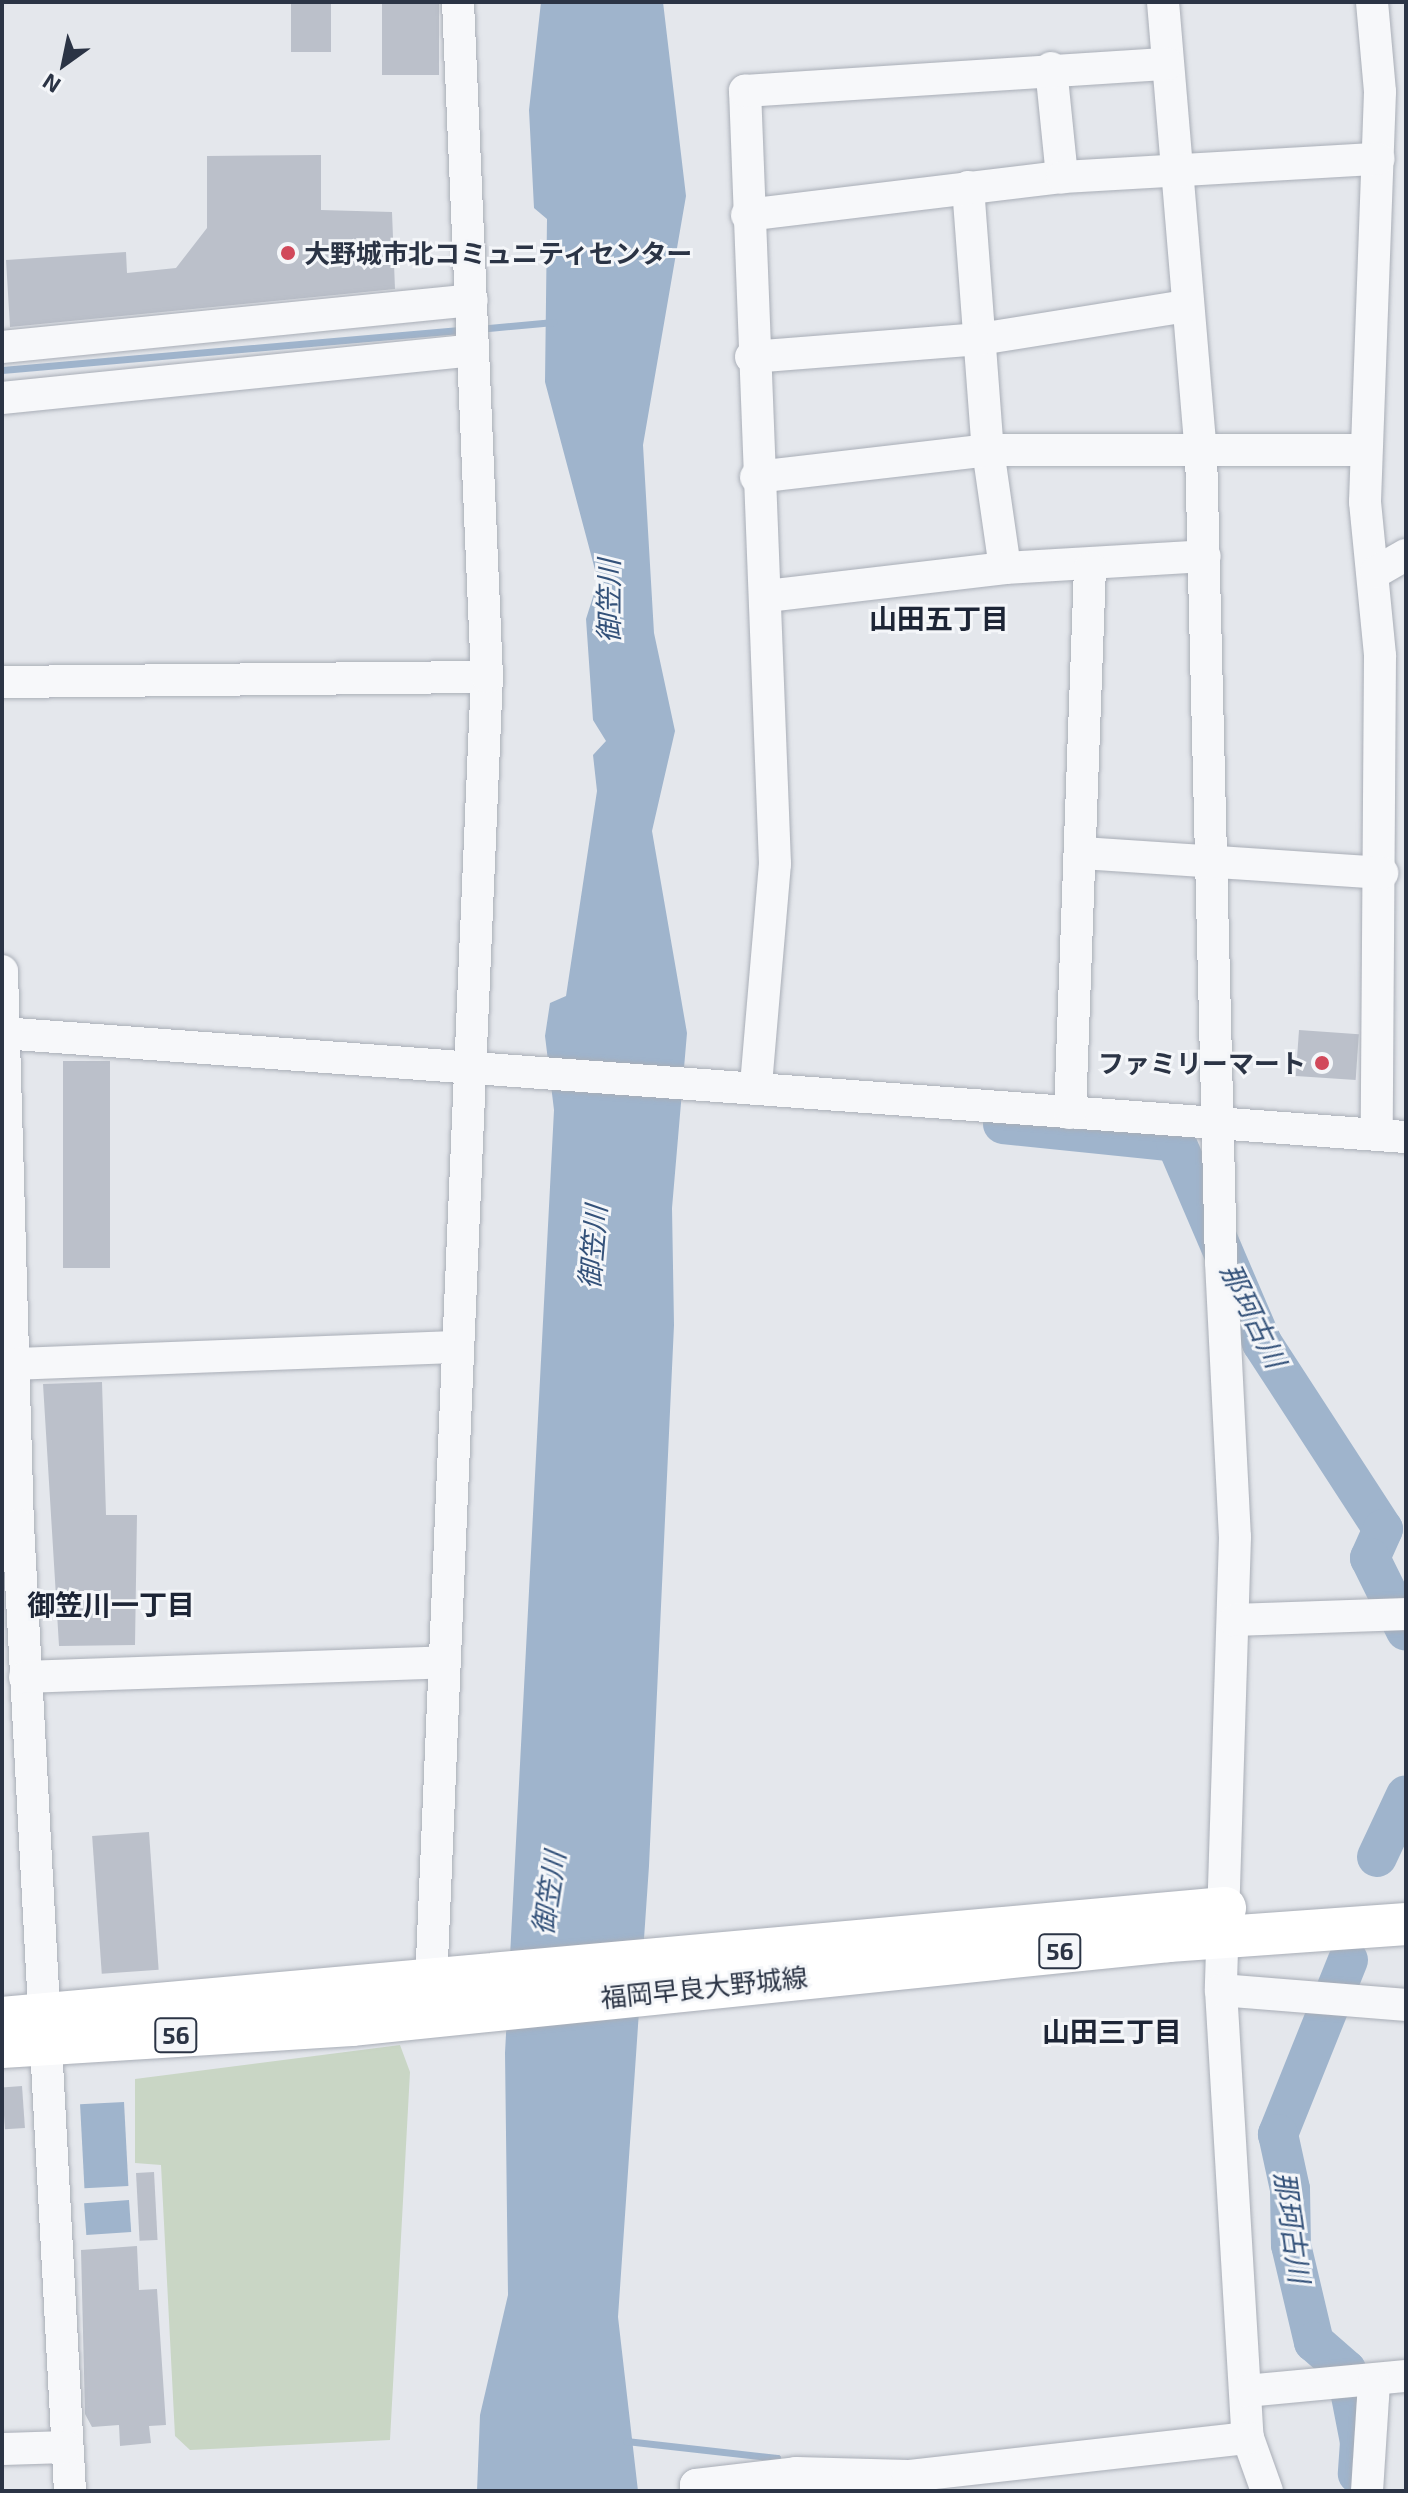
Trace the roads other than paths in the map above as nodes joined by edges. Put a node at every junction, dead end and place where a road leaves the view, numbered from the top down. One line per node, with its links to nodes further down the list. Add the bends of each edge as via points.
1 (458, 2): 11 (street)
2 (1163, 2): 4 (street)
3 (1372, 2): 6 (street)
4 (1167, 64): 5 (street); 7 (street)
5 (1051, 68): 8 (street); 10 (street, via 745,91)
6 (1378, 159): 7 (street); 19 (street)
7 (1176, 175): 8 (street); 12 (street)
8 (1062, 177): 9 (street)
9 (968, 187): 10 (street); 13 (street)
10 (747, 215): 16 (street)
11 (472, 300): 14 (street); 15 (street)
12 (1185, 306): 13 (street); 20 (street)
13 (980, 339): 16 (street); 18 (street)
14 (2, 347)
15 (472, 350): 17 (street); 28 (street)
16 (751, 357): 21 (street)
17 (2, 398)
18 (988, 450): 20 (street); 21 (street); 25 (street)
19 (1366, 450): 20 (street); 26 (street)
20 (1201, 451): 23 (street)
21 (756, 477): 27 (street)
22 (1406, 555): 26 (street)
23 (1205, 556): 24 (street); 31 (street)
24 (1090, 567): 25 (street); 30 (street)
25 (1005, 568): 27 (street)
26 (1376, 572): 32 (street)
27 (767, 596): 36 (street, via 775,864)
28 (487, 677): 29 (street); 35 (street)
29 (2, 682)
30 (1083, 853): 31 (street); 37 (street)
31 (1213, 862): 32 (street); 38 (street)
32 (1382, 873): 39 (street)
33 (2, 971): 34 (street)
34 (3, 1033): 35 (street); 41 (street)
35 (480, 1067): 36 (street); 40 (street)
36 (749, 1084): 37 (street)
37 (1070, 1113): 38 (street)
38 (1222, 1126): 39 (street); 44 (street)
39 (1392, 1136)
40 (458, 1347): 41 (street); 45 (street)
41 (14, 1364): 42 (street)
42 (10, 1525): 46 (street)
43 (1406, 1614): 44 (street)
44 (1235, 1620): 48 (street)
45 (445, 1662): 46 (street); 51 (street)
46 (25, 1677): 55 (street)
47 (1406, 1896): 48 (main road, 福岡早良大野城線 / 56)
48 (1220, 1923): 49 (main road, 福岡早良大野城線 / 56); 50 (main road, 福岡早良大野城線 / 56); 52 (street)
49 (1406, 1924)
50 (717, 1969): 51 (main road, 福岡早良大野城線 / 56); 54 (main road, 福岡早良大野城線 / 56)
51 (431, 1984): 54 (main road, 福岡早良大野城線 / 56)
52 (1221, 1990): 53 (street); 59 (street)
53 (1406, 2005)
54 (347, 2007): 55 (main road, 福岡早良大野城線 / 56)
55 (29, 2025): 56 (main road, 福岡早良大野城線 / 56); 61 (street)
56 (2, 2047)
57 (1406, 2376): 58 (street)
58 (1374, 2382): 59 (street); 67 (street)
59 (1246, 2391): 60 (street)
60 (1248, 2438): 63 (street); 66 (street)
61 (66, 2447): 62 (street); 64 (street)
62 (2, 2449)
63 (907, 2484): 65 (street, via 796,2473 696,2485)
64 (70, 2491)
65 (696, 2491)
66 (1267, 2491)
67 (1367, 2491)

